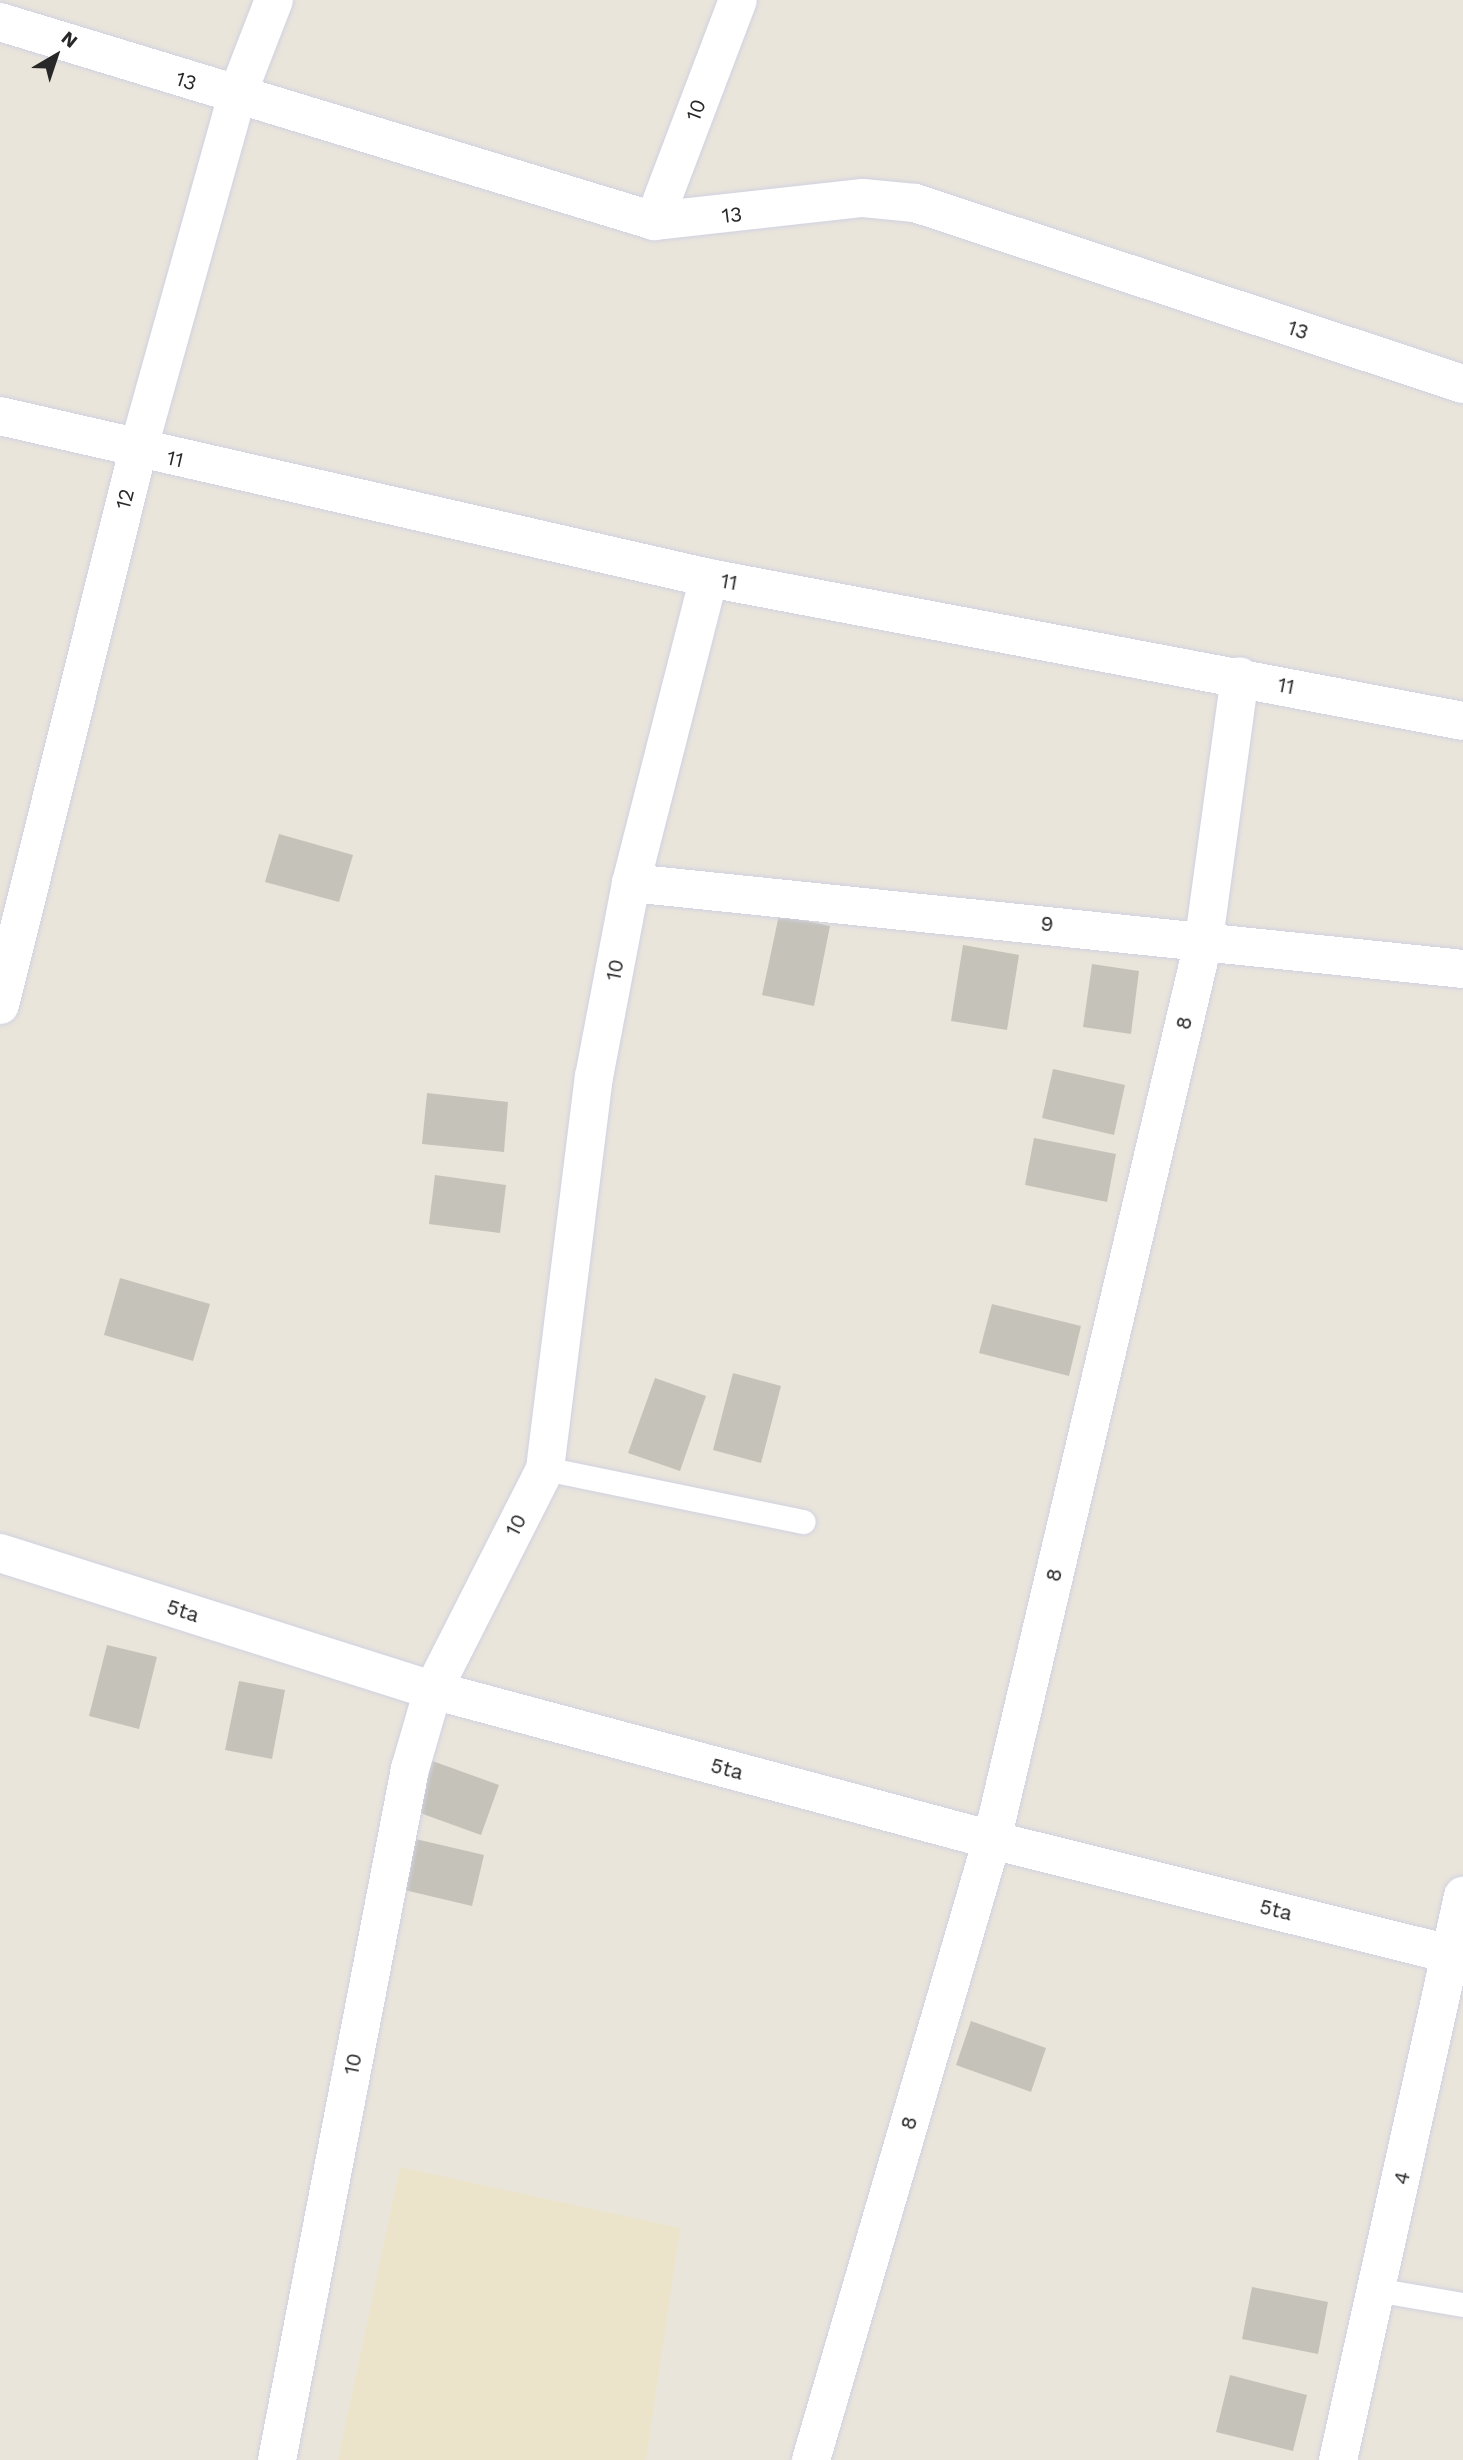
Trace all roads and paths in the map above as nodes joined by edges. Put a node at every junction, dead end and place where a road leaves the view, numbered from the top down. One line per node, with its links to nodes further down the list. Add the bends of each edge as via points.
1 (274, 0): 4 (street, 12)
2 (738, 0): 5 (street, 10)
3 (0, 22): 4 (street, 13)
4 (236, 98): 5 (street, 13); 8 (street, 12)
5 (654, 221): 6 (street, 13, via 863,198 915,203)
6 (1463, 384)
7 (0, 416): 8 (street, 11)
8 (138, 450): 9 (street, 11); 14 (street, 12)
9 (709, 578): 10 (street, 11); 12 (street, 10)
10 (1240, 677): 11 (street, 11); 13 (street, 8)
11 (1463, 722)
12 (631, 883): 13 (street, 9); 17 (street, 10, via 594,1077)
13 (1204, 939): 15 (street, 9); 21 (street, 8)
14 (4, 966): 16 (street, 12)
15 (1463, 969)
16 (0, 1005)
17 (545, 1469): 18 (lane); 20 (street, 10)
18 (804, 1522)
19 (0, 1553): 20 (street, 5ta)
20 (433, 1690): 21 (street, 5ta); 26 (street, 10, via 410,1769)
21 (992, 1840): 23 (street, 5ta); 27 (street, 8)
22 (1463, 1896): 23 (street, 4)
23 (1458, 1955): 24 (street, 4)
24 (1376, 2290): 25 (lane); 28 (street, 4)
25 (1463, 2305)
26 (278, 2460)
27 (811, 2460)
28 (1338, 2460)

